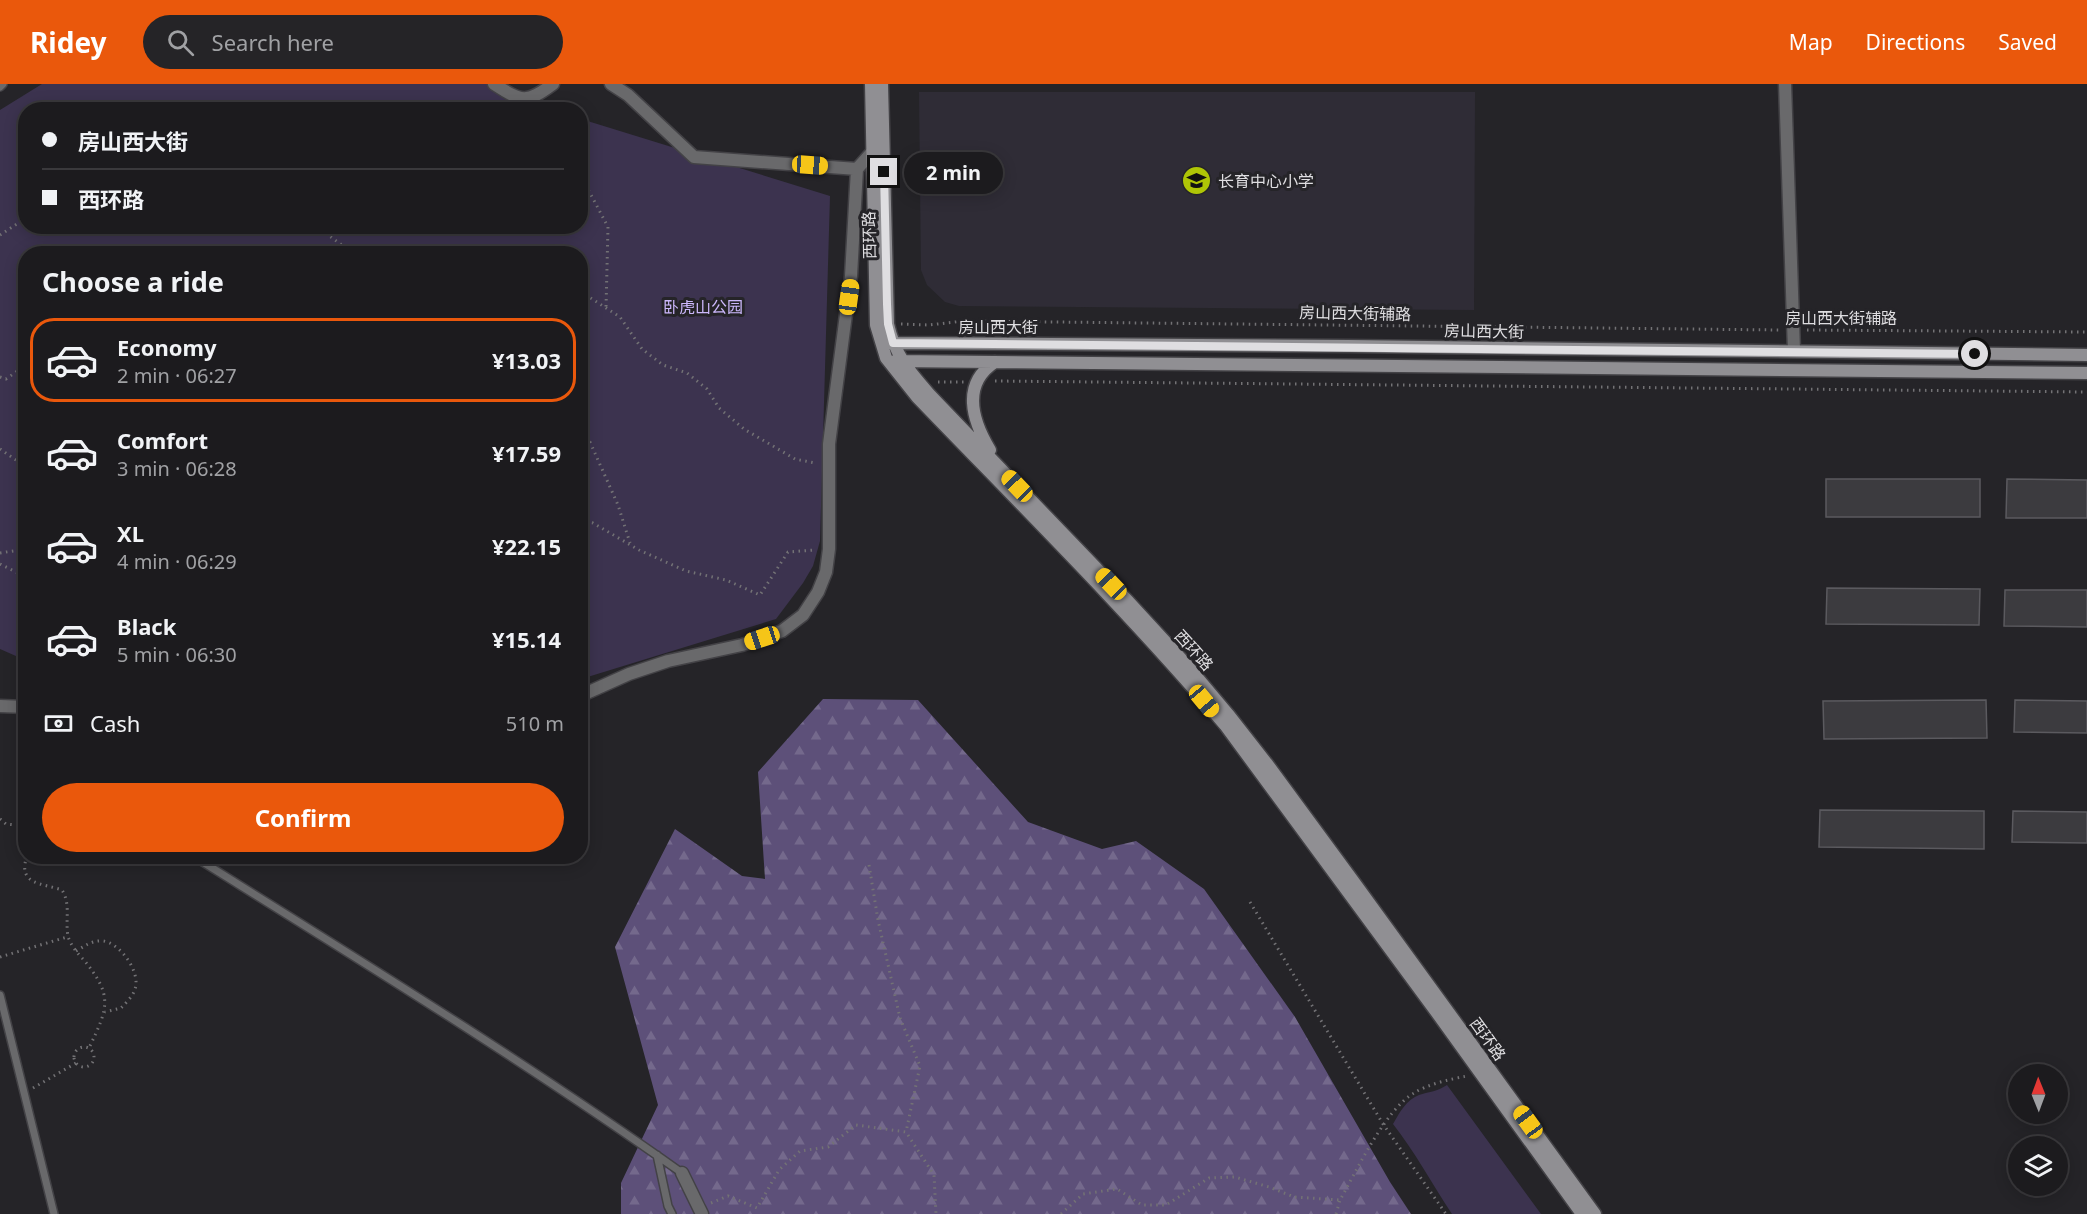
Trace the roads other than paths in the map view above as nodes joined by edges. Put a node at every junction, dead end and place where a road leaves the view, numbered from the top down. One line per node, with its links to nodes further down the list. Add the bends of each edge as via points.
1 (494, 84): 2 (street, via 514,97 534,98)
2 (553, 84)
3 (611, 84): 8 (street, via 694,157)
4 (871, 84): 7 (main road, 西环路)
5 (882, 84): 9 (main road, 西环路)
6 (1785, 84): 10 (street)
7 (873, 151): 8 (street); 9 (main road, 西环路, via 876,325)
8 (857, 168): 17 (street, via 852,276 829,444 829,549 818,592 803,615 782,632 668,661)
9 (886, 343): 10 (main road, 房山西大街); 12 (main road, 西环路); 13 (main road, 西环路)
10 (1794, 351): 11 (main road, 房山西大街)
11 (2087, 355)
12 (888, 361): 13 (main road, 房山西大街); 27 (main road, 西环路, via 917,397 1188,681 1268,782)
13 (902, 361): 14 (main road, 房山西大街); 16 (main road, 西环路)
14 (995, 362): 15 (main road, 房山西大街); 16 (main road, via 984,368 972,391 980,432)
15 (2087, 373)
16 (1001, 469): 28 (main road, 西环路, via 1186,664 1233,721)
17 (588, 692)
18 (0, 706): 19 (street)
19 (18, 707)
20 (206, 864): 22 (lane)
21 (0, 995): 25 (lane)
22 (657, 1155): 23 (lane); 26 (lane)
23 (682, 1173): 24 (street)
24 (700, 1211)
25 (54, 1214)
26 (672, 1214)
27 (1582, 1214)
28 (1595, 1214)

